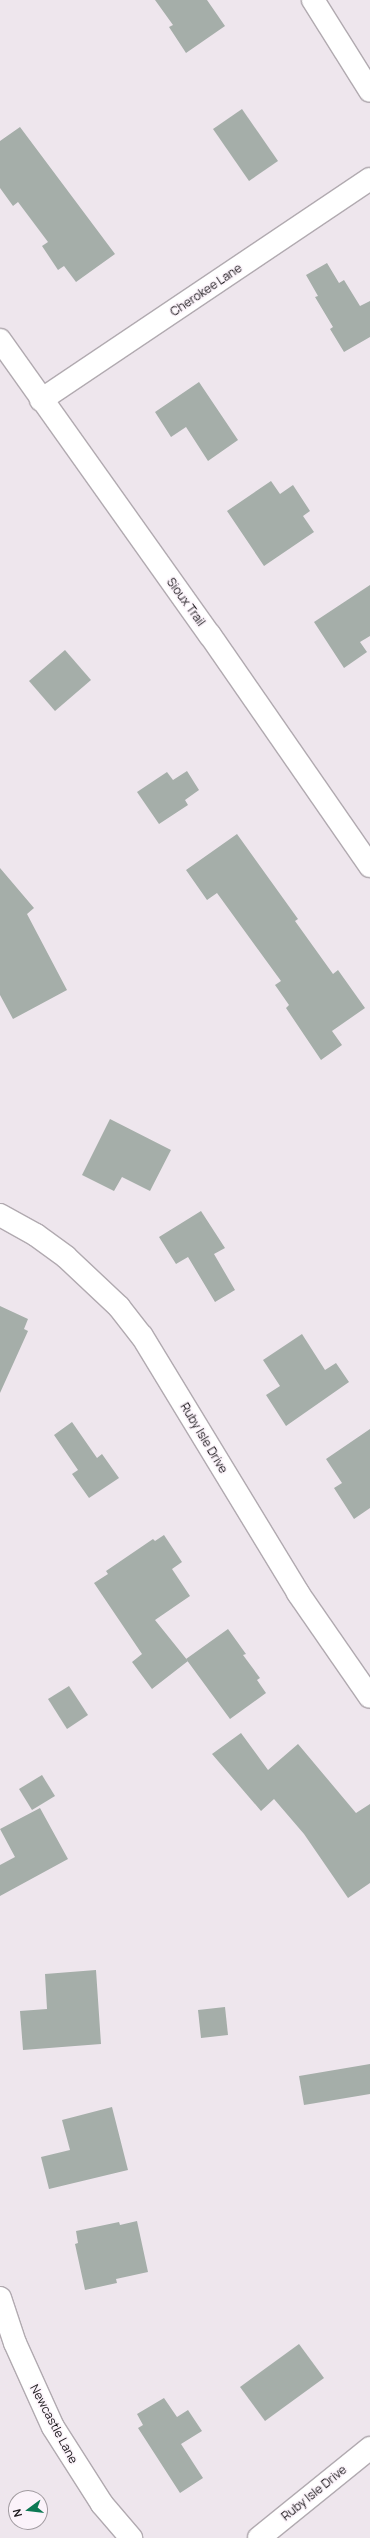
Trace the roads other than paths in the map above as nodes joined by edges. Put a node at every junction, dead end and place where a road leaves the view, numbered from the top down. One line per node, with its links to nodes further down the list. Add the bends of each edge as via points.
1 (312, 0): 2 (street)
2 (370, 91)
3 (370, 179): 5 (street, Cherokee Lane)
4 (0, 340): 5 (street, Sioux Trail)
5 (41, 400): 6 (street, Sioux Trail, via 210,635)
6 (370, 866)
7 (0, 1215): 8 (street, Ruby Isle Drive, via 36,1235 66,1257 119,1307 142,1336 294,1587)
8 (370, 1697)
9 (0, 2298): 11 (street, Newcastle Lane, via 18,2350 53,2427 102,2504)
10 (370, 2448): 12 (street, Ruby Isle Drive)
11 (132, 2538)
12 (259, 2538)

